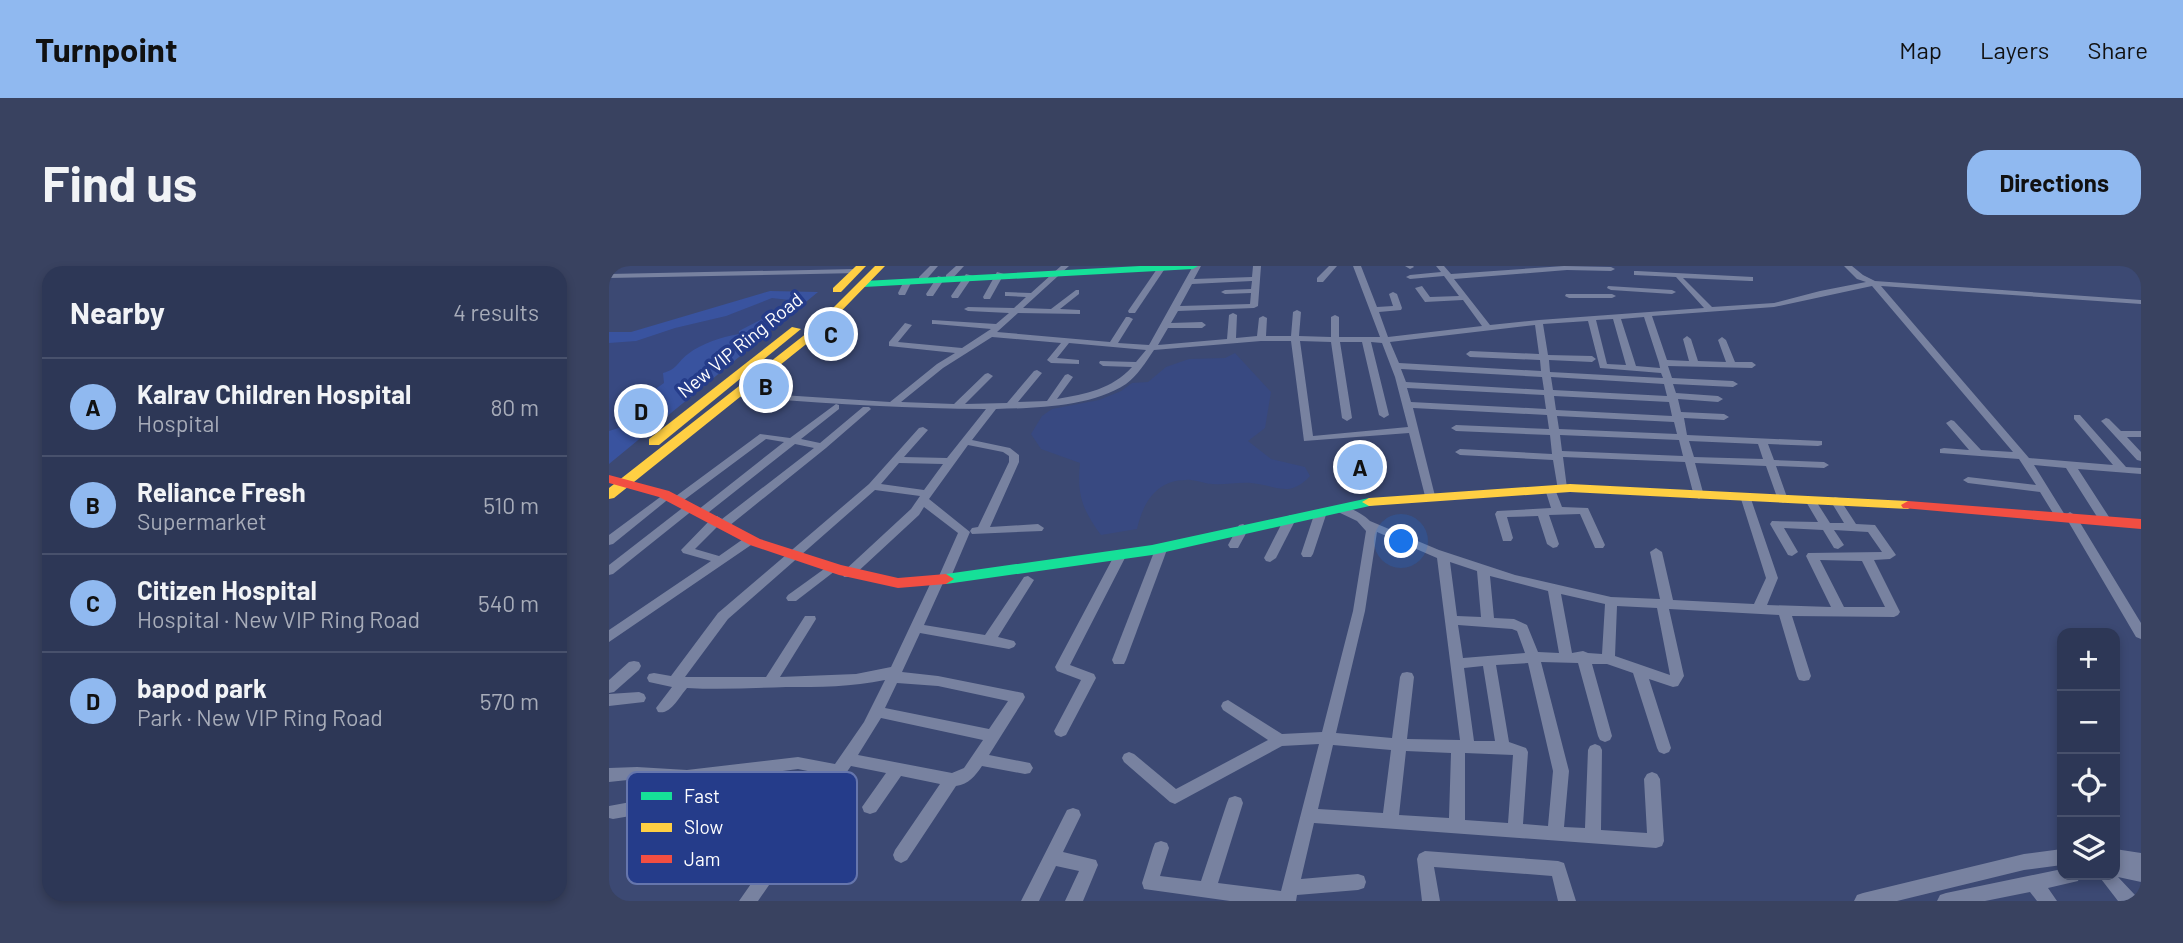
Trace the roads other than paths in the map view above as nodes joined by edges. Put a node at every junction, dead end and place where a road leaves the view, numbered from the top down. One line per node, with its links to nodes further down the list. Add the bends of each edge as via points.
1 (687, 266): 25 (street)
2 (754, 266): 21 (street)
3 (805, 266): 18 (street)
4 (880, 266): 22 (street, New VIP Ring Road)
5 (1257, 266): 29 (street)
6 (1333, 266): 31 (street)
7 (1357, 266): 52 (street)
8 (1440, 266): 26 (street)
9 (1848, 266): 32 (street, via 1860,278)
10 (1853, 266): 32 (street)
11 (1136, 267): 12 (street); 14 (street)
12 (1162, 267): 17 (street); 80 (street)
13 (1033, 269): 14 (street); 23 (street)
14 (1064, 269): 43 (street)
15 (1611, 269): 16 (street)
16 (1569, 270): 26 (street)
17 (1193, 271): 29 (street); 51 (street)
18 (798, 272): 21 (street); 22 (street)
19 (951, 273): 22 (street, via 911,284); 23 (street); 40 (street); 44 (street)
20 (1637, 273): 28 (street)
21 (745, 274): 25 (street)
22 (861, 274): 101 (street, New VIP Ring Road, via 816,331); 147 (street, New VIP Ring Road)
23 (1000, 274): 46 (street)
24 (609, 276): 25 (street)
25 (676, 276)
26 (1446, 276): 27 (street); 47 (street)
27 (1410, 277)
28 (1679, 278): 30 (street); 49 (street)
29 (1256, 279): 35 (street)
30 (1750, 279)
31 (1320, 280)
32 (1879, 282): 39 (street); 48 (street); 138 (street)
33 (1419, 288): 47 (street, via 1428,300)
34 (1611, 288): 38 (street); 45 (street); 62 (street)
35 (1255, 291): 37 (street); 51 (street, via 1254,306)
36 (1076, 292): 54 (street)
37 (1225, 292)
38 (1672, 292)
39 (1828, 292): 49 (street); 57 (street, via 1777,305)
40 (930, 294)
41 (1008, 294): 43 (street)
42 (1393, 294): 52 (street, via 1398,308)
43 (1033, 295): 53 (street)
44 (955, 296)
45 (1569, 296)
46 (987, 297)
47 (1462, 298): 69 (street)
48 (2141, 300)
49 (1709, 308): 57 (street)
50 (968, 309): 53 (street)
51 (1173, 309): 68 (street)
52 (1376, 310): 76 (street)
53 (1016, 311): 54 (street); 70 (street)
54 (1053, 312): 55 (street)
55 (1077, 312)
56 (1297, 312): 71 (street)
57 (1660, 314): 59 (street)
58 (1233, 315): 78 (street)
59 (1647, 315): 62 (street); 94 (street)
60 (1335, 317): 74 (street)
61 (1263, 318): 72 (street)
62 (1618, 318): 63 (street); 93 (street)
63 (1592, 319): 65 (street); 93 (street, via 1603,366)
64 (935, 322): 70 (street)
65 (1539, 322): 69 (street); 84 (street)
66 (1202, 325): 68 (street)
67 (908, 326): 82 (street, via 891,344)
68 (1163, 326): 81 (street)
69 (1489, 329): 76 (street)
70 (993, 331): 77 (street); 82 (street)
71 (1295, 337): 72 (street); 74 (street); 123 (street, via 1308,439)
72 (1261, 338): 78 (street)
73 (1686, 339): 87 (street)
74 (1335, 340): 75 (street); 117 (street)
75 (1366, 340): 76 (street); 114 (street)
76 (1385, 340): 92 (street)
77 (1067, 341): 80 (street); 86 (street, via 1051,359)
78 (1231, 341): 81 (street)
79 (1722, 341): 89 (street)
80 (1111, 346): 81 (street)
81 (1151, 348): 90 (street)
82 (963, 351): 106 (street)
83 (1470, 354): 84 (street)
84 (1545, 357): 85 (street); 96 (street)
85 (1592, 359)
86 (1076, 362)
87 (1694, 362): 89 (street); 94 (street)
88 (1103, 363): 90 (street)
89 (1731, 364): 91 (street)
90 (1137, 365): 105 (street, via 1123,382 1107,391)
91 (1752, 365)
92 (1396, 366): 96 (street); 100 (street)
93 (1632, 369): 94 (street)
94 (1665, 372): 96 (street); 99 (street); 103 (street)
95 (1037, 373): 110 (street)
96 (1546, 374): 102 (street)
97 (988, 376): 108 (street)
98 (1068, 377): 105 (street)
99 (1733, 384)
100 (1402, 385): 102 (street); 107 (street)
101 (740, 394): 106 (street); 148 (street, New VIP Ring Road)
102 (1547, 394): 103 (street); 113 (street)
103 (1672, 397): 104 (street); 115 (street)
104 (1718, 398)
105 (1050, 402): 110 (street)
106 (893, 404): 108 (street)
107 (1408, 405): 113 (street); 123 (street)
108 (957, 406): 109 (street)
109 (995, 406): 110 (street); 130 (street)
110 (1010, 406)
111 (836, 407): 128 (street)
112 (866, 409): 132 (street)
113 (1551, 414): 115 (street); 126 (street)
114 (1384, 415)
115 (1679, 417): 116 (street); 127 (street)
116 (1724, 417)
117 (1347, 418)
118 (2077, 418): 145 (street)
119 (2106, 421): 124 (street)
120 (1951, 423): 135 (street)
121 (1455, 428): 126 (street)
122 (923, 430): 139 (street)
123 (1412, 430): 154 (street)
124 (2118, 434): 125 (street); 137 (street)
125 (2141, 434)
126 (1554, 435): 127 (street); 136 (street)
127 (1685, 438): 129 (street); 140 (street)
128 (793, 441): 132 (street); 161 (street); 161 (street, via 764,436)
129 (1762, 441): 131 (street); 142 (street)
130 (967, 442): 141 (street); 176 (street, via 1014,455)
131 (1818, 443)
132 (822, 446): 169 (street)
133 (1944, 451): 135 (street)
134 (1460, 452): 136 (street)
135 (1978, 453): 138 (street)
136 (1557, 455): 140 (street); 151 (street)
137 (2141, 458)
138 (2024, 459): 143 (street); 152 (street)
139 (896, 460): 141 (street); 150 (street)
140 (1691, 460): 142 (street); 155 (street)
141 (950, 461): 156 (street)
142 (1770, 463): 144 (street); 158 (street)
143 (2070, 465): 145 (street); 168 (street)
144 (1824, 466)
145 (2123, 470): 146 (street)
146 (2141, 471)
147 (609, 479): 148 (street)
148 (628, 480): 153 (street, New VIP Ring Road); 161 (street)
149 (1968, 480): 152 (street)
150 (873, 486): 156 (street); 190 (street)
151 (1556, 488): 154 (street); 155 (street); 163 (street)
152 (2044, 489): 166 (street)
153 (609, 495)
154 (1430, 496): 162 (street)
155 (1699, 496): 157 (street)
156 (925, 497): 177 (street); 198 (street, via 889,538)
157 (1746, 499): 158 (street); 205 (street, via 1772,578)
158 (1783, 500): 159 (street)
159 (1810, 500): 160 (street); 172 (street)
160 (1835, 500): 166 (street); 173 (street)
161 (683, 504): 169 (street); 180 (street); 197 (street)
162 (1340, 509): 165 (street); 170 (street)
163 (1558, 511): 164 (street); 183 (street, via 1584,510)
164 (1542, 512): 178 (street, via 1501,514); 181 (street)
165 (1320, 516): 167 (street); 189 (street)
166 (2065, 516): 168 (street); 212 (street)
167 (1290, 519): 175 (street); 193 (street)
168 (2105, 520): 171 (street)
169 (721, 522): 179 (street); 194 (street, via 687,550)
170 (1368, 524): 191 (street); 240 (street, via 1372,530 1359,611)
171 (2141, 524)
172 (1826, 526): 173 (street); 184 (street); 187 (street, via 1776,524)
173 (1852, 527): 192 (street, via 1871,528 1890,555)
174 (1038, 528): 176 (street)
175 (1243, 528): 182 (street); 185 (street)
176 (982, 531): 177 (street)
177 (964, 532): 199 (street)
178 (1507, 538)
179 (750, 540): 190 (street); 194 (street)
180 (609, 541)
181 (1553, 544)
182 (1234, 545)
183 (1599, 545)
184 (1838, 545)
185 (1162, 547): 188 (street); 220 (street)
186 (1656, 552): 204 (street)
187 (1792, 552)
188 (1121, 554): 199 (street); 237 (street, via 1062,667 1089,678)
189 (1307, 554)
190 (795, 556): 195 (street); 230 (street, via 723,616)
191 (1443, 556): 196 (street); 209 (street)
192 (1866, 557): 207 (street, via 1894,612); 207 (street, via 1812,556)
193 (1270, 558)
194 (720, 560): 213 (street)
195 (831, 568): 198 (street); 202 (street)
196 (1483, 569): 201 (street); 210 (street)
197 (609, 571)
198 (848, 574): 199 (street, via 914,584)
199 (941, 579): 211 (street)
200 (1028, 580): 214 (street)
201 (1554, 589): 203 (street); 218 (street)
202 (792, 598)
203 (1611, 601): 204 (street); 219 (street)
204 (1664, 603): 205 (street); 224 (street, via 1677,676 1672,682)
205 (1759, 608): 206 (street)
206 (1784, 610): 207 (street); 226 (street)
207 (1840, 612)
208 (810, 619): 229 (street)
209 (1450, 620): 210 (street); 222 (street)
210 (1488, 622): 217 (street, via 1519,625)
211 (916, 628): 214 (street); 225 (street)
212 (2141, 634)
213 (609, 637)
214 (989, 640): 215 (street)
215 (1009, 644)
216 (1583, 656): 218 (street); 219 (street); 239 (street)
217 (1533, 657): 218 (street); 221 (street); 265 (street, via 1561,771)
218 (1566, 657)
219 (1608, 659): 224 (street)
220 (1119, 660)
221 (1489, 662): 222 (street); 244 (street)
222 (1459, 663): 243 (street)
223 (634, 666): 231 (street)
224 (1639, 670): 245 (street)
225 (894, 674): 229 (street, via 872,679); 236 (street); 238 (street, via 1018,697)
226 (1804, 676)
227 (1407, 677): 242 (street)
228 (655, 678): 230 (street)
229 (770, 682): 230 (street)
230 (678, 683): 235 (street)
231 (609, 688)
232 (639, 698): 233 (street)
233 (609, 700)
234 (1228, 706): 241 (street)
235 (663, 708)
236 (877, 712): 238 (street); 249 (street)
237 (1061, 731)
238 (994, 736): 248 (street)
239 (1605, 736)
240 (1326, 738): 241 (street); 242 (street); 261 (street)
241 (1280, 740): 247 (street, via 1179,797 1169,796)
242 (1399, 745): 243 (street); 262 (street)
243 (1463, 748): 244 (street); 263 (street)
244 (1503, 748): 264 (street, via 1521,752)
245 (1664, 748)
246 (1595, 750): 266 (street)
247 (1129, 758)
248 (979, 759): 250 (street); 257 (street, via 960,779)
249 (844, 765): 251 (street); 252 (street, via 798,763); 253 (street)
250 (1025, 768)
251 (897, 769): 257 (street); 259 (street)
252 (721, 772)
253 (839, 772)
254 (627, 774): 255 (street)
255 (609, 775)
256 (1652, 779): 266 (street, via 1656,841)
257 (952, 780): 268 (street)
258 (1235, 803): 280 (street)
259 (870, 807)
260 (1073, 815): 270 (street)
261 (1308, 815): 262 (street); 281 (street)
262 (1391, 821): 263 (street)
263 (1457, 826): 264 (street)
264 (1515, 831): 265 (street)
265 (1555, 834): 266 (street)
266 (1593, 836)
267 (1161, 848): 280 (street, via 1150,883)
268 (901, 855)
269 (2120, 857): 272 (street)
270 (1052, 858): 283 (street); 284 (street, via 1090,865)
271 (2057, 858): 287 (street)
272 (2141, 861)
273 (2120, 869): 274 (street)
274 (2141, 874)
275 (2057, 878): 278 (street)
276 (2110, 880): 290 (street)
277 (1358, 882): 281 (street)
278 (2033, 883): 288 (street); 289 (street)
279 (760, 884): 282 (street)
280 (1207, 890): 281 (street)
281 (1288, 896)
282 (748, 901)
283 (1030, 901)
284 (1074, 901)
285 (1431, 901): 286 (street, via 1425,859 1557,869)
286 (1567, 901)
287 (1863, 901)
288 (1945, 901)
289 (2048, 901)
290 (2129, 901)

